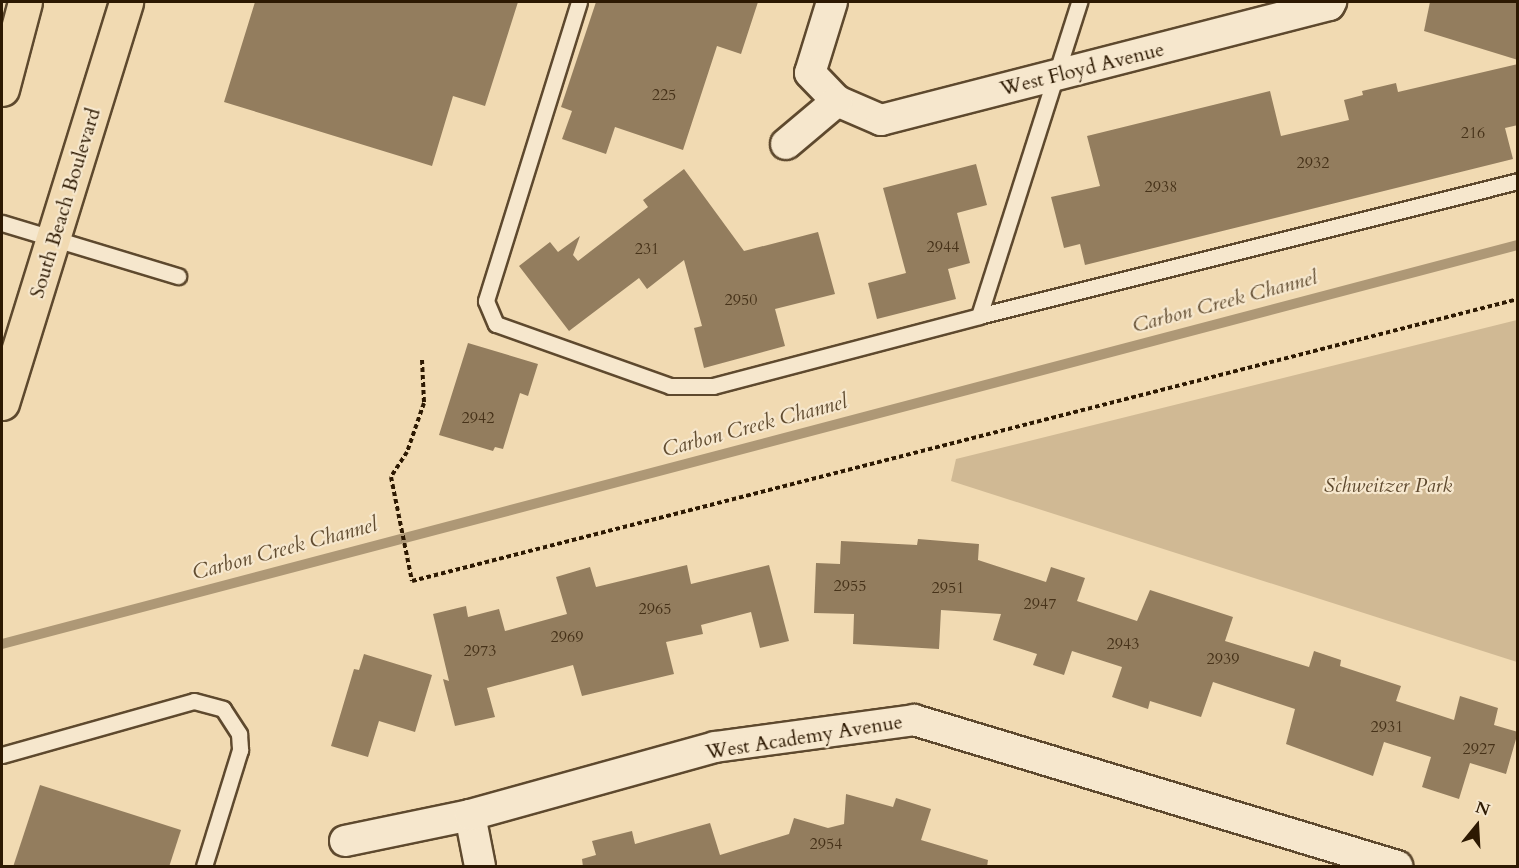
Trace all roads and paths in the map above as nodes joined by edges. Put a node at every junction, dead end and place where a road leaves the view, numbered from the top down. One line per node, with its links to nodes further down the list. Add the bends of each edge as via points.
1 (25, 2): 8 (main road)
2 (126, 2): 13 (main road, South Beach Boulevard)
3 (579, 2): 16 (lane, via 486,301 496,324 670,386 713,386)
4 (832, 2): 9 (street, via 810,72)
5 (1080, 2): 7 (lane)
6 (1330, 3): 7 (street, West Floyd Avenue)
7 (1056, 76): 9 (street, West Floyd Avenue, via 881,120); 16 (lane)
8 (2, 88)
9 (837, 101): 10 (street)
10 (786, 144)
11 (1518, 181): 16 (lane)
12 (2, 223): 13 (lane)
13 (55, 238): 14 (lane); 18 (main road, South Beach Boulevard)
14 (178, 276)
15 (1518, 299): 17 (path, via 412,581 391,477 407,452 424,403)
16 (979, 316)
17 (422, 360)
18 (2, 403)
19 (2, 755): 22 (lane, via 194,701 223,709 239,734 240,750)
20 (470, 815): 21 (street, West Academy Avenue); 23 (street); 24 (street, West Academy Avenue, via 716,747 914,720)
21 (345, 841)
22 (204, 867)
23 (480, 867)
24 (1397, 867)

